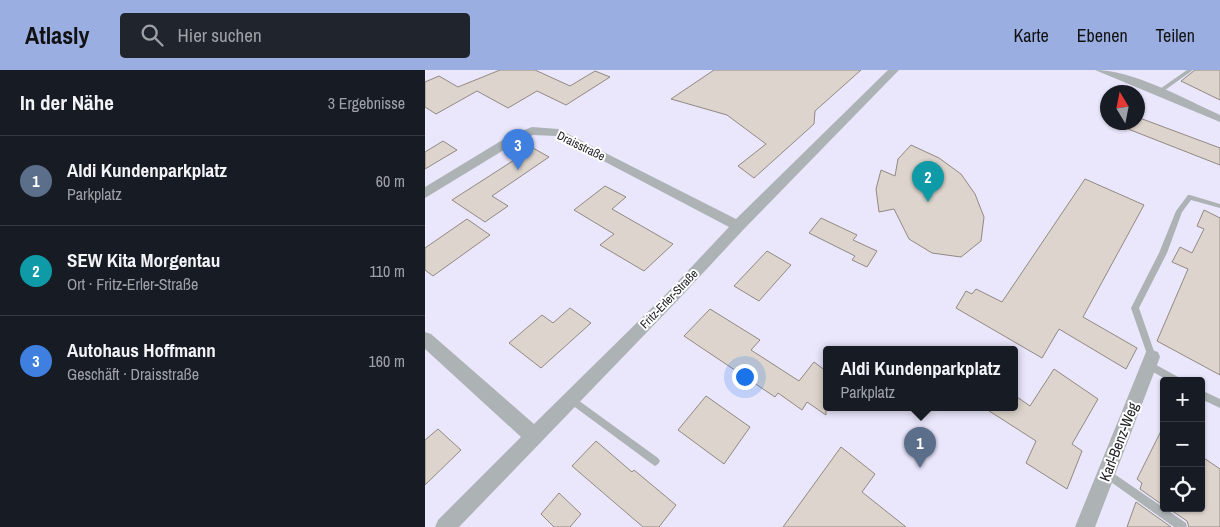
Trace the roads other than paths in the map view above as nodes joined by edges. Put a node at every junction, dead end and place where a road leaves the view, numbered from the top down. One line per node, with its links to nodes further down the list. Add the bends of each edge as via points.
1 (893, 70): 8 (street, Fritz-Erler-Straße)
2 (1100, 70): 4 (street)
3 (1190, 70): 4 (lane)
4 (1159, 92): 5 (street)
5 (1220, 119)
6 (425, 193): 8 (street, Draisstraße, via 513,139 532,131 558,133)
7 (1220, 206): 10 (lane, via 1190,196 1179,211 1163,253 1135,308)
8 (738, 226): 13 (street, Fritz-Erler-Straße)
9 (425, 339): 15 (street)
10 (1150, 361): 11 (lane); 17 (street, Karl-Benz-Weg)
11 (1172, 377)
12 (1205, 396): 14 (lane)
13 (571, 399): 15 (street, Fritz-Erler-Straße); 16 (lane)
14 (1220, 404)
15 (535, 437): 18 (street, Fritz-Erler-Straße)
16 (655, 461)
17 (1107, 474): 19 (street, Karl-Benz-Weg); 20 (lane)
18 (445, 527)
19 (1085, 527)
20 (1182, 527)

